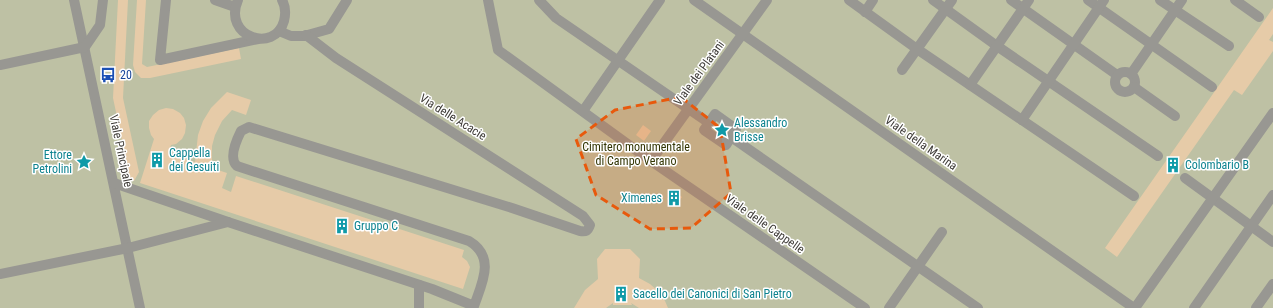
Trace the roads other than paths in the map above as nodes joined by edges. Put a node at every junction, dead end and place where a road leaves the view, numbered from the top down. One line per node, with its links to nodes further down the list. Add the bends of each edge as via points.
1 (74, 0): 36 (lane, Viale Principale)
2 (103, 0): 36 (lane, via 100,25)
3 (166, 0): 31 (lane, via 160,60)
4 (215, 0): 21 (lane)
5 (282, 0): 28 (lane, via 286,16)
6 (346, 0): 30 (lane, via 329,29)
7 (488, 0): 48 (lane, Viale delle Cappelle, via 498,50)
8 (539, 0): 38 (lane, via 556,18)
9 (660, 0): 38 (lane)
10 (694, 0): 29 (lane, Viale della Marina)
11 (767, 0): 29 (lane, Viale dei Platani)
12 (849, 0): 26 (lane)
13 (873, 0): 26 (lane)
14 (933, 0): 24 (lane)
15 (952, 0): 24 (lane)
16 (1011, 0): 22 (lane)
17 (1088, 0): 23 (lane)
18 (1160, 0): 25 (lane)
19 (1182, 0): 25 (lane)
20 (1235, 0): 27 (lane)
21 (236, 4): 31 (lane, via 234,14 239,28)
22 (1026, 4): 32 (lane); 34 (lane)
23 (1101, 4): 32 (lane); 33 (lane)
24 (946, 9): 34 (lane); 37 (lane)
25 (1175, 10): 33 (lane); 35 (lane)
26 (865, 12): 37 (lane)
27 (1258, 17)
28 (279, 31): 30 (lane, via 291,36); 31 (lane, via 273,36)
29 (743, 34): 47 (lane, Viale dei Platani); 77 (lane, Viale della Marina)
30 (306, 35): 70 (lane, Via delle Acacie, via 336,58 567,205 590,225 584,232 580,231 254,128 241,131 233,153 234,164 237,166 474,244 482,253 485,264)
31 (258, 39)
32 (1072, 44): 42 (lane); 43 (lane)
33 (1151, 44): 41 (lane); 46 (lane)
34 (997, 46): 43 (lane); 44 (lane)
35 (1229, 46)
36 (84, 47): 39 (lane); 57 (lane, Viale Principale)
37 (917, 49): 40 (lane); 44 (lane)
38 (618, 60): 47 (lane); 48 (lane)
39 (0, 65)
40 (902, 70)
41 (1131, 74): 42 (lane, via 1123,72); 45 (lane, via 1135,81)
42 (1117, 75): 45 (lane, via 1115,85 1120,90 1127,92)
43 (1048, 80): 51 (lane); 54 (lane)
44 (970, 85): 51 (lane)
45 (1134, 87): 50 (lane)
46 (1212, 87)
47 (689, 109): 52 (lane); 55 (lane, Viale dei Platani)
48 (583, 111): 55 (lane, Viale delle Cappelle)
49 (1273, 113): 60 (lane)
50 (1175, 116)
51 (1022, 120): 59 (lane)
52 (708, 123): 53 (lane, via 704,130 726,145); 53 (lane, via 714,114 736,129)
53 (731, 137): 66 (lane)
54 (1158, 156)
55 (652, 161): 74 (lane, Viale delle Cappelle)
56 (1185, 178): 60 (lane)
57 (114, 183): 61 (lane); 65 (lane, Viale Principale)
58 (1273, 195): 62 (lane)
59 (1134, 196)
60 (1213, 198): 62 (lane); 77 (lane)
61 (228, 222): 65 (lane); 69 (lane)
62 (1251, 226): 64 (lane); 78 (lane)
63 (942, 232): 66 (lane)
64 (1273, 242)
65 (128, 248): 67 (lane); 71 (lane, Viale Principale)
66 (918, 266): 75 (lane); 76 (lane)
67 (0, 274)
68 (1273, 284): 79 (lane)
69 (419, 285): 70 (lane); 72 (lane)
70 (476, 307): 73 (lane, via 459,305)
71 (140, 308)
72 (419, 308)
73 (453, 308)
74 (865, 308)
75 (889, 308)
76 (978, 308)
77 (1134, 308)
78 (1194, 308)
79 (1256, 308)

